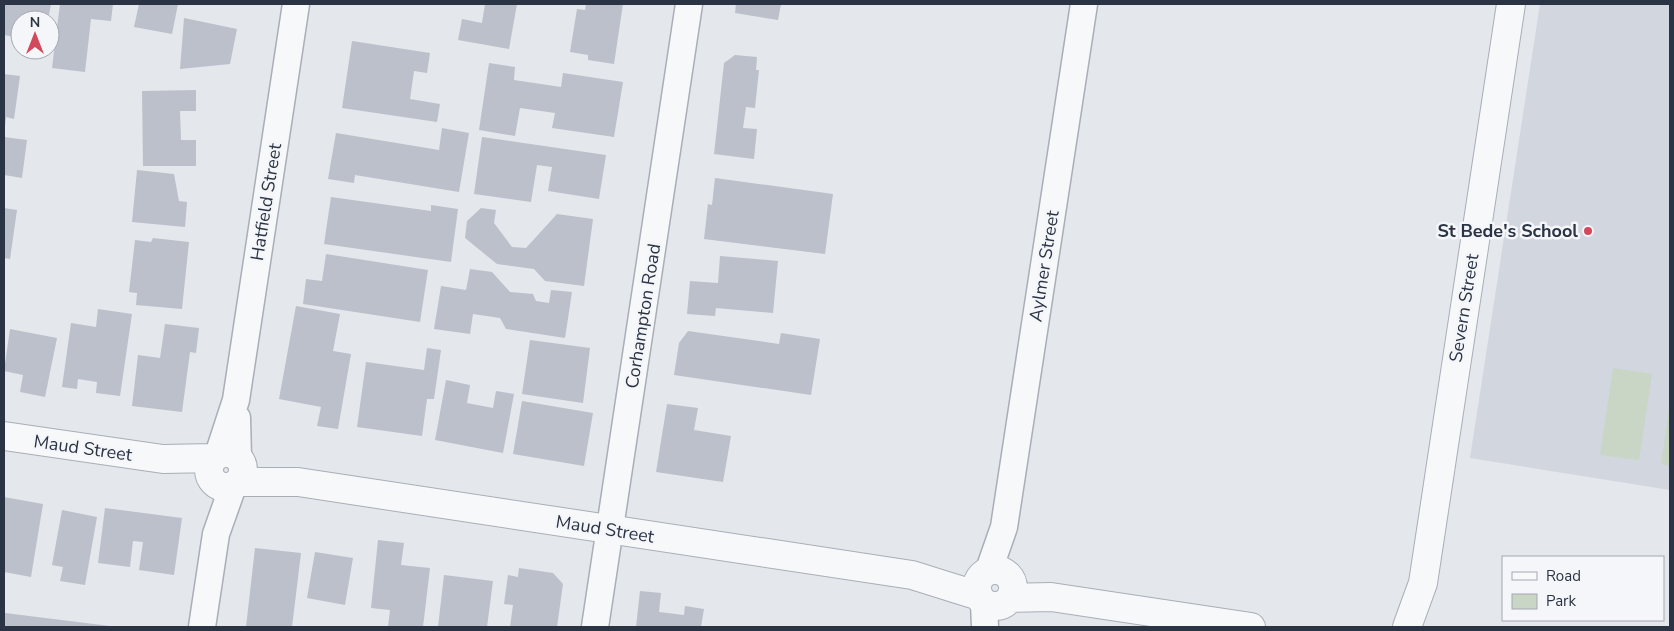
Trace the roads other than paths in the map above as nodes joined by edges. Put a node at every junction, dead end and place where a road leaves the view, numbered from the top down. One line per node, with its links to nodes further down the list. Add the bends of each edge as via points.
1 (296, 4): 6 (street, Hatfield Street)
2 (689, 4): 7 (street, Corhampton Road)
3 (1084, 4): 9 (street, Aylmer Street)
4 (1511, 4): 8 (street, Severn Street)
5 (4, 436): 6 (street, Maud Street)
6 (226, 470): 7 (street, Maud Street); 10 (street, Hatfield Street)
7 (610, 530): 9 (street, Maud Street, via 912,575); 11 (street, Corhampton Road)
8 (1423, 583): 13 (street, Severn Street); 14 (street, Severn Street)
9 (994, 596): 12 (street, Maud Street, via 1051,597)
10 (202, 627)
11 (596, 627)
12 (1251, 627)
13 (1407, 627)
14 (1426, 627)

